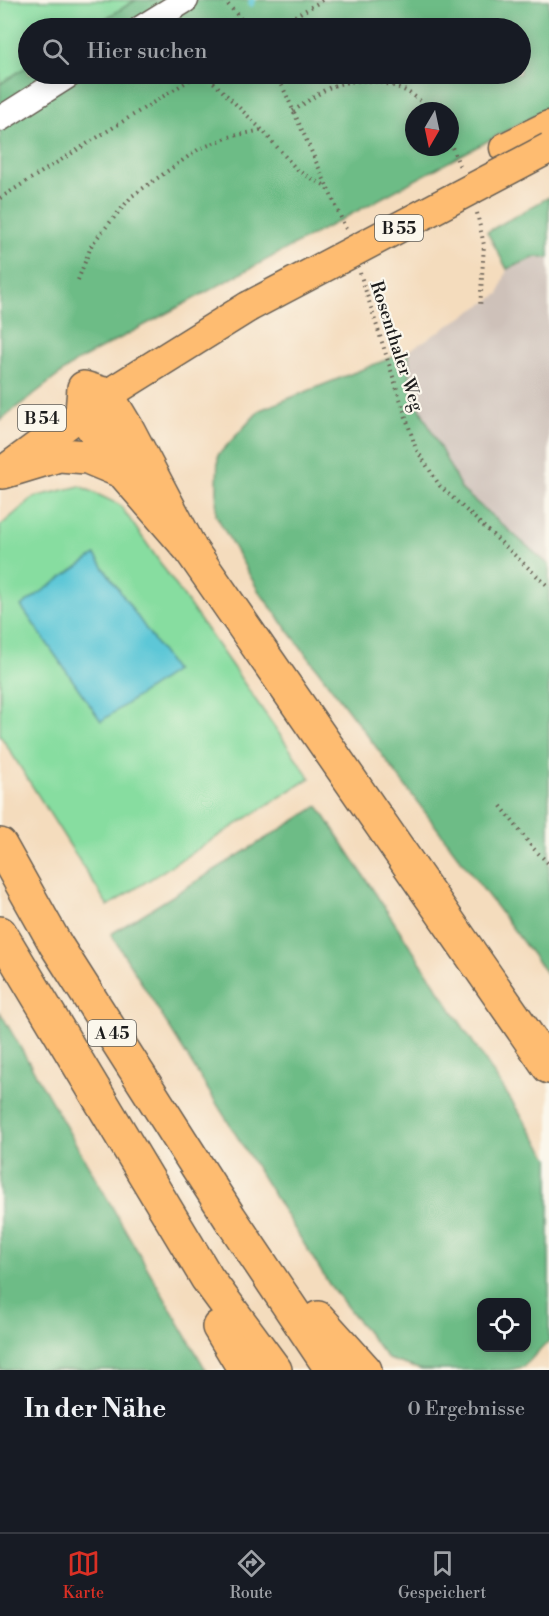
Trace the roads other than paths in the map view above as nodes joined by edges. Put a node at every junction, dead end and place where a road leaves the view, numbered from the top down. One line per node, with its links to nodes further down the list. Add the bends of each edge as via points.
1 (186, 0): 2 (street)
2 (157, 18)
3 (55, 84): 4 (street)
4 (0, 119)
5 (549, 126): 7 (main road, B 55)
6 (549, 148): 7 (main road, B 55, bridge)
7 (244, 300): 8 (main road, B 55)
8 (91, 398): 9 (main road, B 54); 10 (highway); 11 (highway, via 128,430)
9 (1, 465): 10 (highway, via 59,455 87,457)
10 (123, 472): 11 (highway)
11 (191, 549): 14 (highway)
12 (0, 844): 15 (highway, A 45, via 56,945)
13 (0, 933): 16 (highway, A 45)
14 (549, 1067)
15 (230, 1218): 19 (highway, A 45); 20 (highway)
16 (207, 1278): 17 (highway, via 220,1328); 18 (highway, A 45)
17 (245, 1370)
18 (275, 1370)
19 (332, 1370)
20 (365, 1370)

